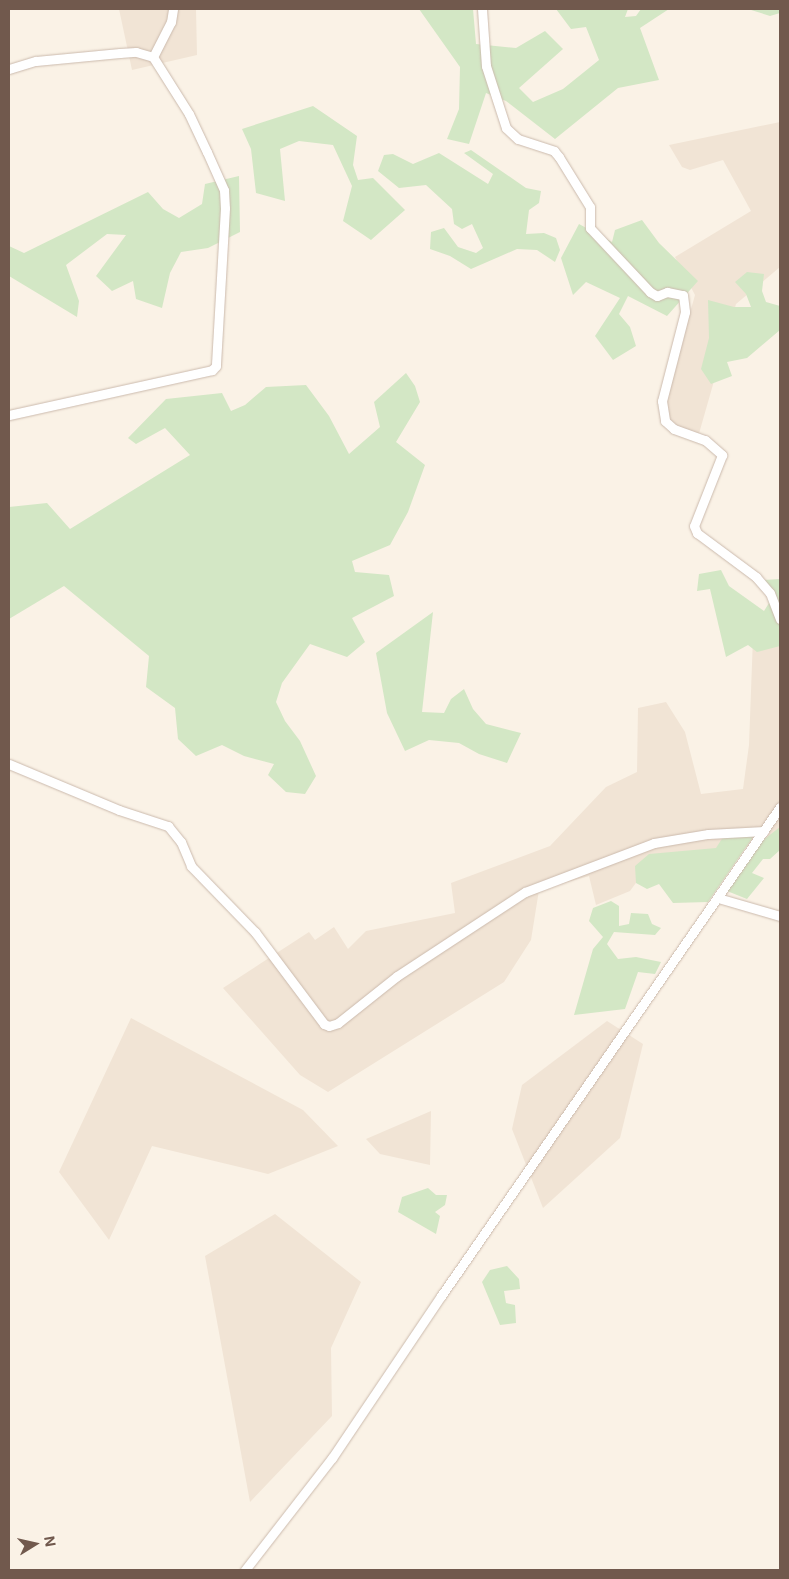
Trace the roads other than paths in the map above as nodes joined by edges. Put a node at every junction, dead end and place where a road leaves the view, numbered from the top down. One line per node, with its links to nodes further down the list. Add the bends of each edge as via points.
1 (173, 9): 3 (street, via 172,22)
2 (482, 9): 6 (street, via 486,66 506,128 518,139 554,151 590,206 590,228 650,292 657,296 667,292 683,295 685,312 662,401 665,421 674,429 705,440 722,455 694,526 697,533 756,577 770,593)
3 (153, 57): 4 (street, via 136,52 36,61); 5 (street, via 189,114 224,190 216,366 204,373 186,373)
4 (9, 69)
5 (9, 415)
6 (780, 619)
7 (9, 764): 9 (street, via 119,810 168,826 181,842 191,866 255,932 324,1024 329,1026 338,1023 397,976 524,892 654,843 708,834)
8 (780, 807): 9 (street)
9 (764, 832): 10 (street)
10 (718, 898): 11 (street); 12 (street, via 332,1458)
11 (780, 916)
12 (245, 1570)

